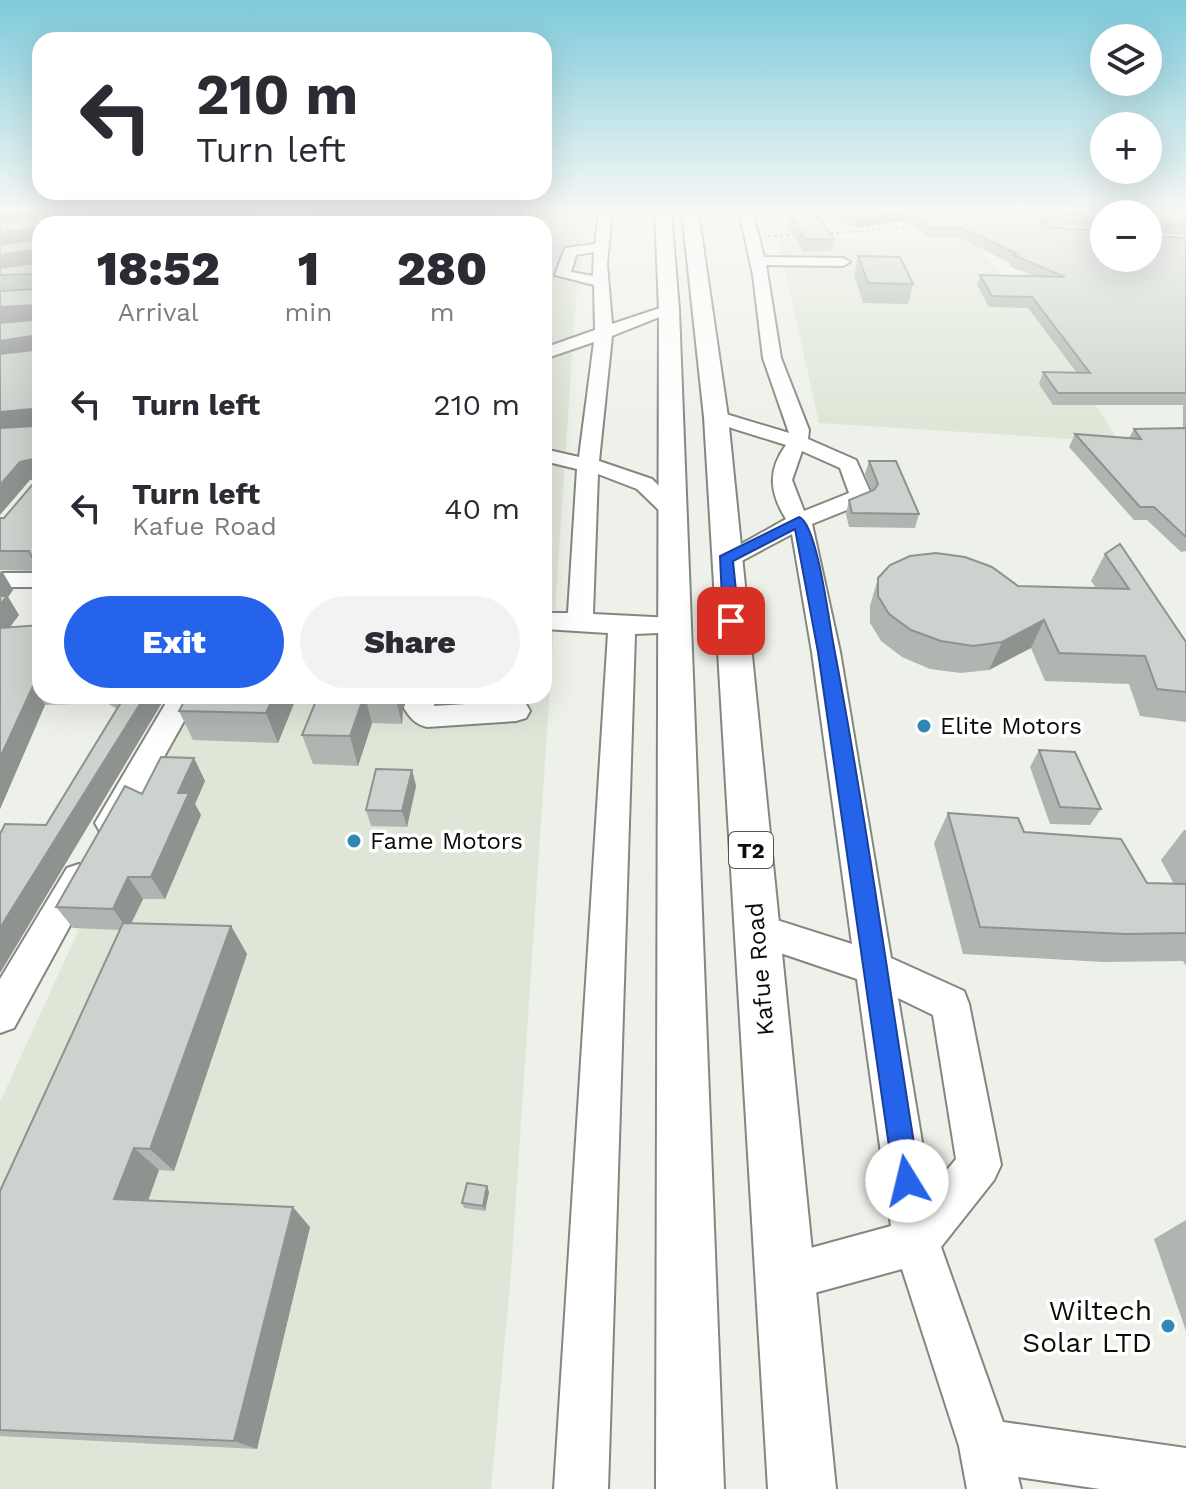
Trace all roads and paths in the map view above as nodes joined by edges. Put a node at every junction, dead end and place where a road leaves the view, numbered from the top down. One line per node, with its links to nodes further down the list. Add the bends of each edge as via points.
1 (587, 280): 6 (street)
2 (602, 280): 6 (street)
3 (667, 280): 8 (main road)
4 (699, 280): 11 (main road, Kafue Road / T2)
5 (760, 280): 12 (street, via 772,358 799,430)
6 (602, 284): 7 (street); 9 (street)
7 (558, 291)
8 (669, 310): 9 (street); 15 (main road)
9 (604, 333): 10 (street); 14 (street)
10 (552, 351)
11 (716, 417): 12 (street); 17 (main road, Kafue Road / T2)
12 (798, 442): 16 (street, via 781,480); 16 (street, via 849,464 861,496)
13 (552, 457): 14 (street)
14 (588, 465): 15 (street, via 639,478); 21 (street)
15 (672, 510): 23 (main road)
16 (799, 521): 17 (street); 29 (street, via 826,652)
17 (725, 560): 28 (main road, Kafue Road / T2)
18 (0, 580): 19 (street)
19 (32, 580)
20 (552, 621): 21 (street)
21 (580, 621): 22 (street)
22 (622, 626): 23 (street); 35 (street)
23 (673, 626): 36 (main road)
24 (179, 704): 30 (street)
25 (419, 704): 26 (street, via 427,717)
26 (483, 705): 27 (street)
27 (516, 711)
28 (758, 930): 29 (street); 32 (main road, Kafue Road / T2)
29 (874, 968): 31 (street); 31 (street, via 950,1004 979,1165)
30 (0, 1015)
31 (916, 1242): 32 (street); 33 (street)
32 (785, 1278): 37 (main road, Kafue Road / T2)
33 (990, 1467): 34 (street)
34 (1186, 1475)
35 (581, 1489)
36 (690, 1489)
37 (802, 1489)

